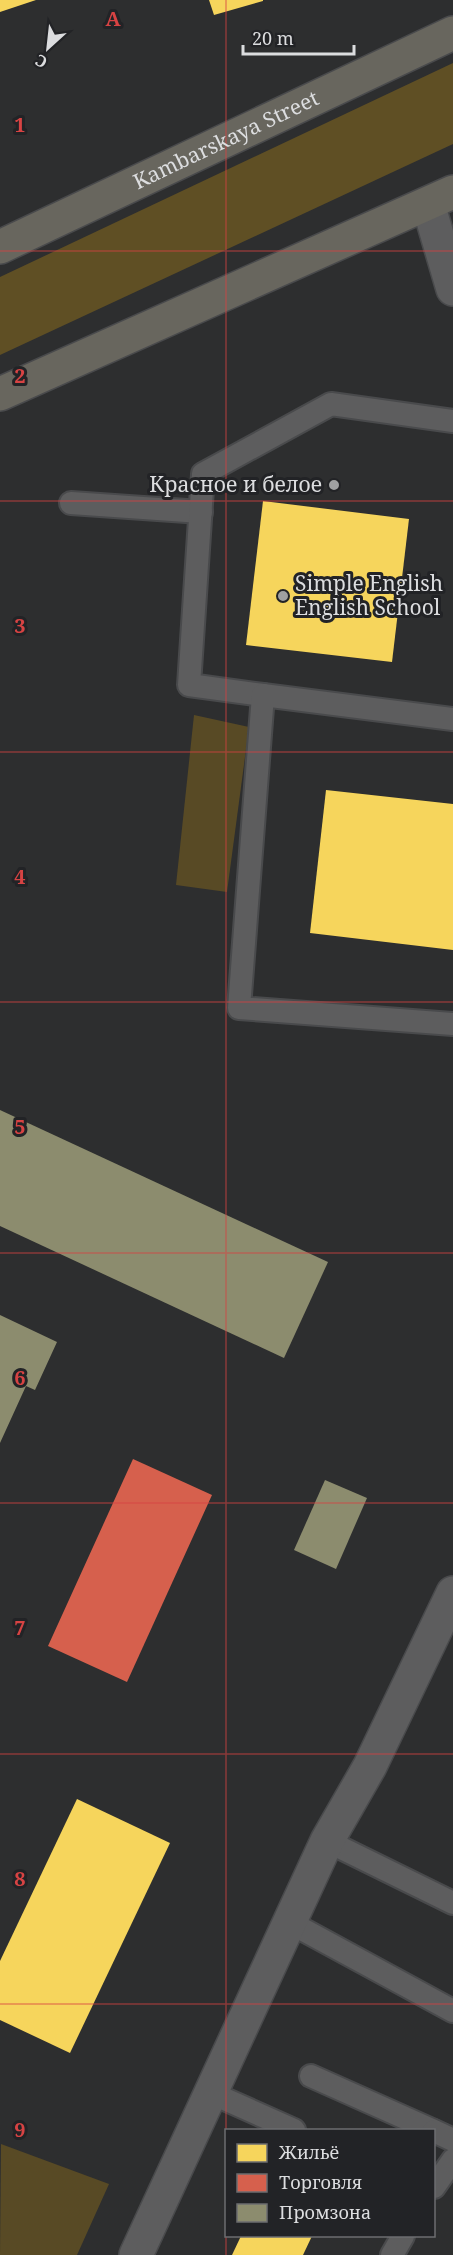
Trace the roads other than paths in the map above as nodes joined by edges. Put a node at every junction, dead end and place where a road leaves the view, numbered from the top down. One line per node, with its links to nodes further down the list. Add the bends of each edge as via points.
1 (453, 33): 3 (main road, Kambarskaya Street)
2 (441, 198): 4 (street); 5 (main road)
3 (0, 247)
4 (453, 287)
5 (0, 394)
6 (453, 421): 8 (lane, via 331,404 203,474)
7 (71, 503): 8 (lane)
8 (201, 512): 9 (lane, via 189,685)
9 (263, 695): 10 (lane); 11 (lane, via 239,1008)
10 (453, 719)
11 (453, 1024)
12 (453, 1593): 13 (street, via 370,1766)
13 (327, 1841): 14 (lane); 15 (street)
14 (453, 1903)
15 (289, 1922): 16 (lane); 18 (street)
16 (453, 2011)
17 (310, 2076): 20 (lane)
18 (211, 2093): 19 (lane); 26 (street)
19 (292, 2129)
20 (429, 2129)
21 (435, 2132): 22 (lane)
22 (453, 2140)
23 (453, 2160): 24 (lane)
24 (435, 2186)
25 (402, 2237): 27 (lane)
26 (136, 2255)
27 (392, 2255)

